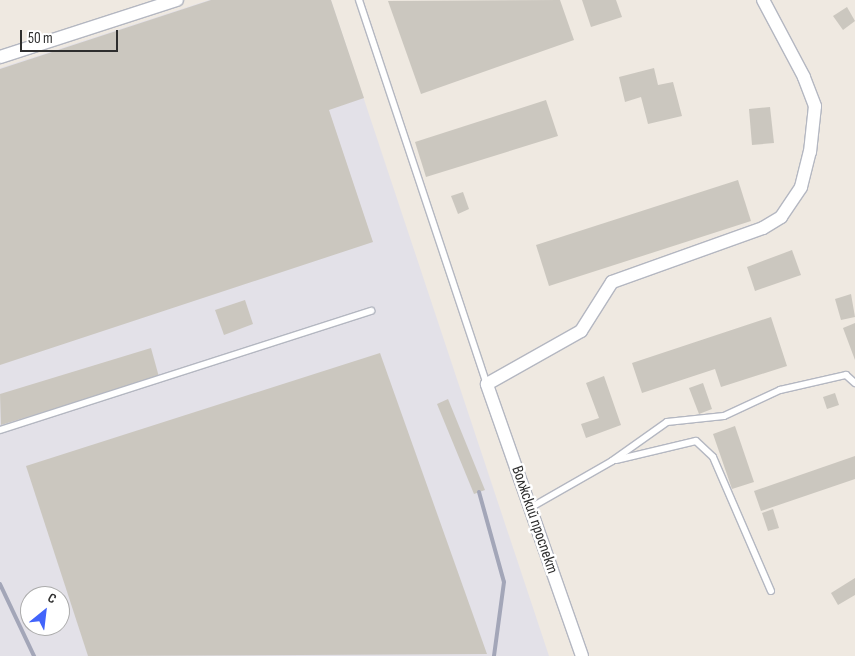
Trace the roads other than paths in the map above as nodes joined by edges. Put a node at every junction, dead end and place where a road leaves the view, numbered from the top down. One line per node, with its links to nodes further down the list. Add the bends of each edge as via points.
1 (177, 0): 4 (street)
2 (359, 0): 7 (lane)
3 (763, 0): 7 (street, via 804,77 815,106 810,152 800,187 781,217 763,228 612,282 581,332)
4 (0, 57)
5 (370, 311): 8 (lane)
6 (855, 383): 9 (lane, via 846,374 780,390 724,416 666,422)
7 (487, 384): 10 (street, Волжский проспект)
8 (0, 430)
9 (612, 461): 10 (lane); 11 (lane, via 696,441 713,457)
10 (530, 508): 12 (street, Волжский проспект)
11 (771, 591)
12 (582, 656)

